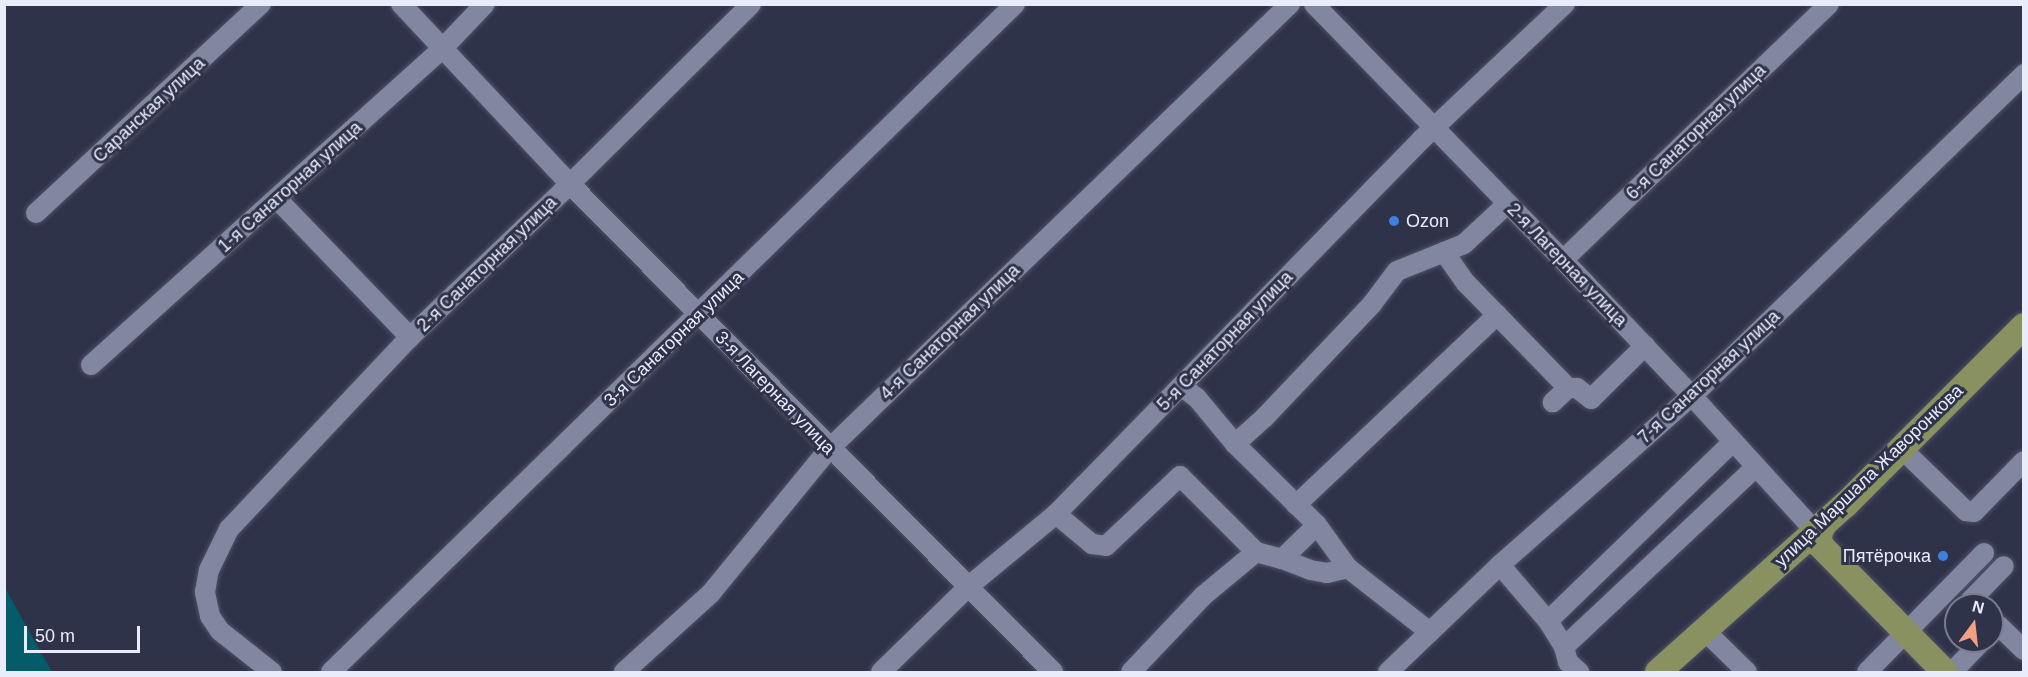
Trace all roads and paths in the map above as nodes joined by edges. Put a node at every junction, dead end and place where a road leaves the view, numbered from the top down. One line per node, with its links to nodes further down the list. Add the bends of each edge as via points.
1 (261, 4): 16 (street, Саранская улица)
2 (401, 4): 10 (street, 3-я Лагерная улица)
3 (485, 4): 10 (street, 1-я Санаторная улица)
4 (750, 4): 13 (street, 2-я Санаторная улица)
5 (1015, 4): 20 (street, 3-я Санаторная улица)
6 (1290, 4): 32 (street, 4-я Санаторная улица)
7 (1314, 4): 12 (street, 2-я Лагерная улица)
8 (1565, 4): 12 (street, 5-я Санаторная улица)
9 (1829, 4): 18 (street, 6-я Санаторная улица)
10 (442, 49): 13 (street, 3-я Лагерная улица); 14 (street, 1-я Санаторная улица)
11 (2024, 74): 27 (street, 7-я Санаторная улица)
12 (1433, 128): 15 (street, 2-я Лагерная улица); 25 (street, 5-я Санаторная улица)
13 (570, 184): 20 (street, 3-я Лагерная улица); 22 (street, 2-я Санаторная улица)
14 (278, 200): 22 (street); 24 (street, 1-я Санаторная улица)
15 (1507, 204): 17 (street, via 1464,244); 18 (street, 2-я Лагерная улица)
16 (36, 213)
17 (1444, 252): 19 (street, via 1466,283); 30 (street, via 1397,272 1264,418)
18 (1563, 260): 23 (street, 2-я Лагерная улица)
19 (1497, 315): 26 (street); 35 (street)
20 (699, 316): 32 (street, 3-я Лагерная улица); 57 (street, 3-я Санаторная улица)
21 (2024, 326): 31 (main road, улица Маршала Жаворонкова)
22 (410, 337): 56 (street, 2-я Санаторная улица, via 229,529 209,570 205,592 210,616 220,631)
23 (1645, 346): 26 (street, via 1591,399 1577,388); 27 (street, 2-я Лагерная улица)
24 (91, 365)
25 (1181, 386): 30 (street, via 1197,398); 36 (street, 5-я Санаторная улица)
26 (1568, 388): 28 (street)
27 (1692, 396): 29 (street, 2-я Лагерная улица); 42 (street, 7-я Санаторная улица)
28 (1553, 402)
29 (1733, 442): 34 (street, 2-я Лагерная улица); 47 (street)
30 (1235, 444): 35 (street)
31 (1901, 448): 33 (street, via 1966,511 1974,512); 38 (main road, улица Маршала Жаворонкова, via 1845,505 1838,520)
32 (829, 449): 45 (street, 3-я Лагерная улица); 58 (street, 4-я Санаторная улица, via 711,593)
33 (2024, 461)
34 (1756, 467): 38 (street, 2-я Лагерная улица); 52 (street)
35 (1296, 504): 37 (street)
36 (1056, 514): 39 (street, via 1092,544 1106,546 1180,476); 45 (street, 5-я Санаторная улица)
37 (1317, 525): 41 (street); 44 (street)
38 (1824, 533): 48 (main road, 2-я Лагерная улица); 49 (main road, улица Маршала Жаворонкова)
39 (1256, 552): 41 (street); 61 (street, via 1204,595)
40 (1984, 553): 48 (street)
41 (1282, 559): 44 (street, via 1327,573)
42 (1500, 565): 47 (street); 50 (street, 7-я Санаторная улица)
43 (2004, 566): 46 (street)
44 (1348, 568): 50 (street)
45 (969, 586): 59 (street, 5-я Санаторная улица); 60 (street, 3-я Лагерная улица)
46 (1978, 593)
47 (1548, 621): 52 (street)
48 (1909, 627): 55 (main road, 2-я Лагерная улица); 66 (street)
49 (1704, 630): 64 (main road, улица Маршала Жаворонкова); 65 (street)
50 (1430, 632): 62 (street, 7-я Санаторная улица)
51 (2004, 633): 53 (street)
52 (1564, 647): 63 (street, via 1568,663)
53 (2024, 650)
54 (1971, 653): 55 (street)
55 (1954, 671)
56 (272, 672)
57 (331, 672)
58 (624, 672)
59 (881, 672)
60 (1053, 672)
61 (1131, 672)
62 (1388, 672)
63 (1579, 672)
64 (1658, 672)
65 (1747, 672)
66 (1867, 672)

